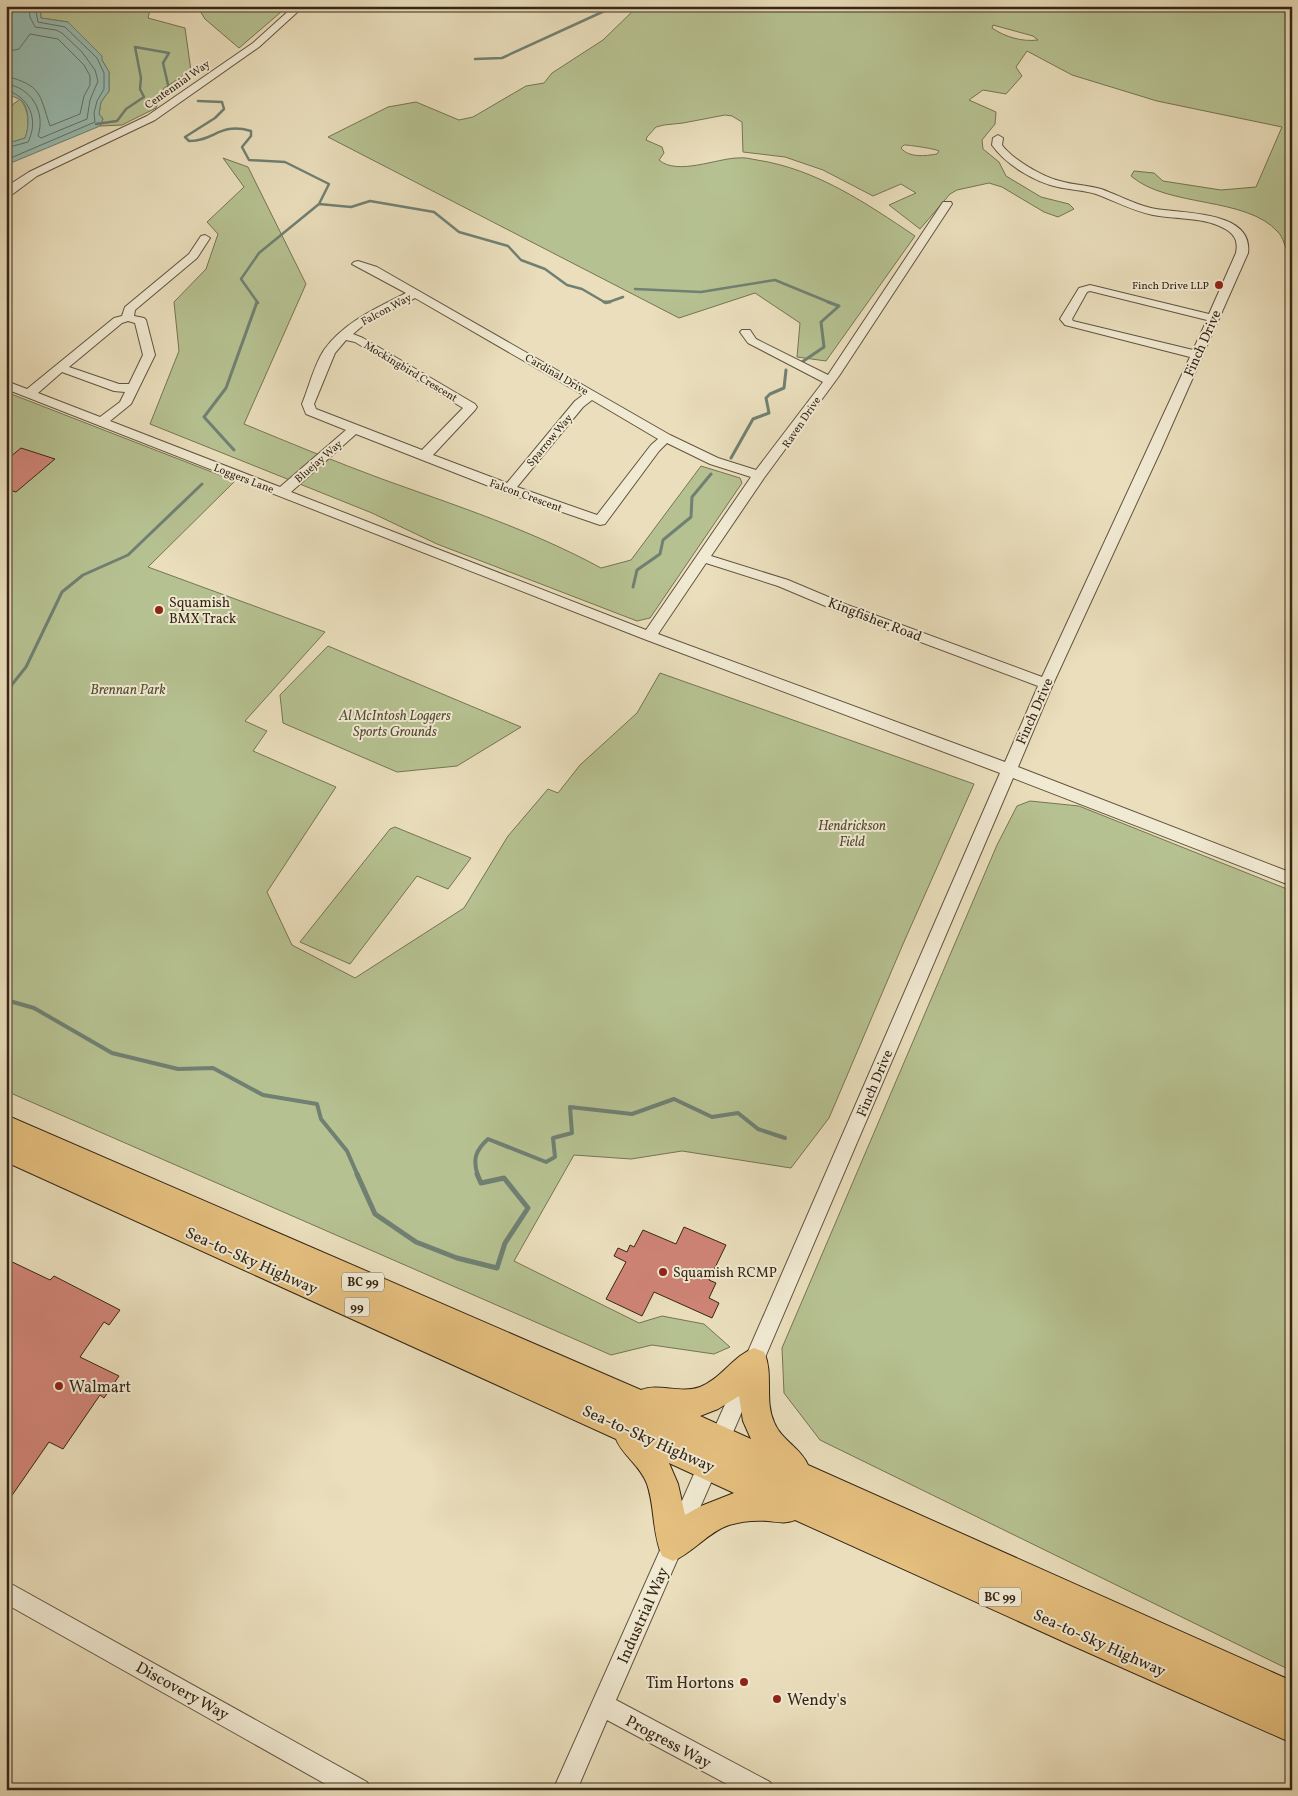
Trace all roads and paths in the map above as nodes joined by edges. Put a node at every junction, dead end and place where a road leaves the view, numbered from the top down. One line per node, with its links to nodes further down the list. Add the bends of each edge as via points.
1 (300, 6): 3 (street, Centennial Way, via 256,44 152,118 33,174)
2 (998, 138): 9 (street, Finch Drive, via 997,145 1002,152 1049,180 1094,190 1150,212 1210,219 1238,233 1243,241 1242,253)
3 (6, 196)
4 (946, 204): 14 (street, Raven Drive)
5 (205, 238): 8 (street, via 193,256 129,310)
6 (358, 264): 7 (street, Cardinal Drive)
7 (415, 293): 11 (street, Falcon Way, via 363,320); 18 (street, Cardinal Drive)
8 (128, 318): 13 (street, via 118,320); 16 (street, via 140,320 150,353)
9 (1213, 318): 12 (street, Finch Drive); 12 (street, via 1090,288 1083,290 1066,319 1069,323)
10 (746, 332): 14 (street, via 752,341)
11 (344, 335): 20 (street, Falcon Way, via 329,352 308,408 315,414); 22 (street, Mockingbird Crescent, via 359,340 471,407)
12 (1197, 355): 28 (street, Finch Drive)
13 (62, 368): 16 (street, via 118,388); 17 (street)
14 (829, 380): 23 (street, Raven Drive, via 778,454)
15 (6, 385): 17 (street, Loggers Lane)
16 (133, 388): 19 (street, via 125,404)
17 (30, 394): 19 (street, Loggers Lane)
18 (592, 395): 21 (street, Cardinal Drive); 24 (street, Sparrow Way, via 579,404)
19 (100, 422): 25 (street, Loggers Lane)
20 (354, 429): 22 (street, Falcon Crescent); 25 (street, Bluejay Way)
21 (666, 438): 23 (street, Cardinal Drive, via 706,458); 24 (street, Falcon Crescent, via 600,521)
22 (424, 456): 24 (street, Falcon Crescent)
23 (759, 475): 26 (street, Raven Drive)
24 (509, 489)
25 (282, 493): 27 (street, Loggers Lane)
26 (703, 558): 27 (street, Raven Drive); 28 (street, Kingfisher Road, via 783,583)
27 (649, 636): 29 (street, Loggers Lane)
28 (1046, 684): 29 (street, Finch Drive)
29 (1009, 770): 30 (street, Loggers Lane); 33 (street, Finch Drive)
30 (1292, 880)
31 (6, 1127): 34 (highway, Sea-to-Sky Highway / BC 99)
32 (6, 1149): 34 (highway, Sea-to-Sky Highway / 99)
33 (754, 1362): 34 (highway, via 729,1386 704,1401); 35 (street, Finch Drive); 36 (highway, via 752,1393 763,1432 784,1460)
34 (621, 1411): 35 (highway, Sea-to-Sky Highway / 99); 38 (highway, via 634,1439 651,1458 660,1475 671,1517)
35 (714, 1452): 36 (highway, Sea-to-Sky Highway / BC 99); 37 (highway, Sea-to-Sky Highway / BC 99); 38 (street, Industrial Way)
36 (818, 1484): 40 (highway, Sea-to-Sky Highway / BC 99)
37 (819, 1515): 38 (highway, via 773,1505 734,1506 697,1524); 42 (highway, Sea-to-Sky Highway / BC 99)
38 (673, 1545): 41 (street, Industrial Way)
39 (6, 1592): 43 (street, Discovery Way)
40 (1292, 1698)
41 (602, 1705): 44 (street, Industrial Way); 45 (street, Progress Way)
42 (1292, 1726)
43 (360, 1790)
44 (565, 1790)
45 (762, 1790)

